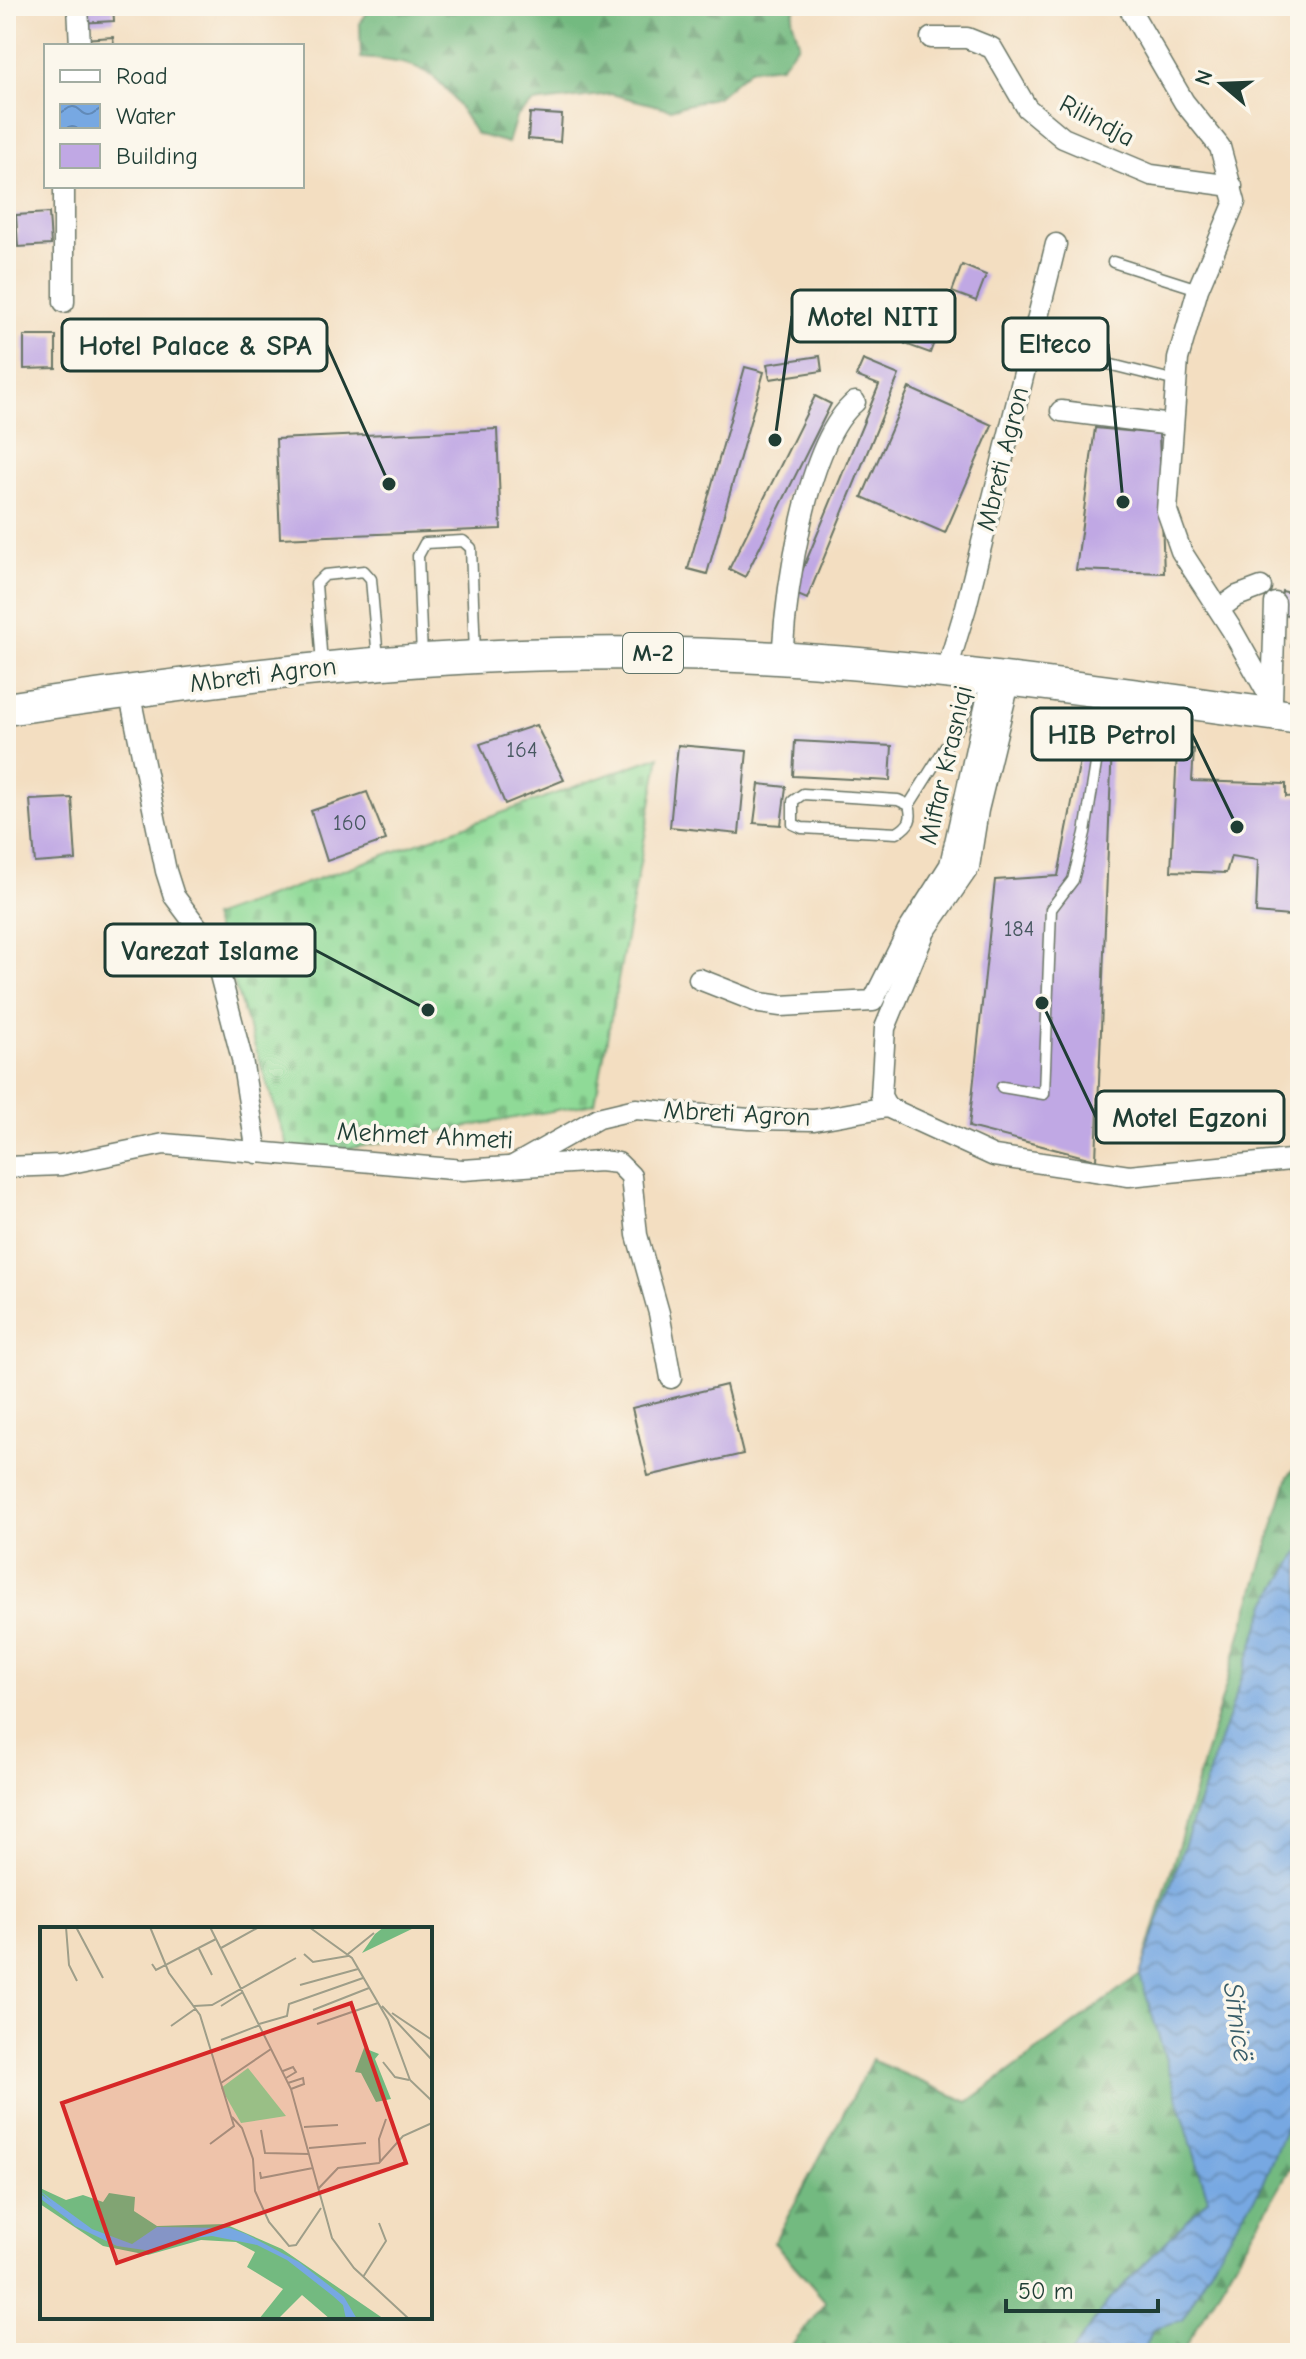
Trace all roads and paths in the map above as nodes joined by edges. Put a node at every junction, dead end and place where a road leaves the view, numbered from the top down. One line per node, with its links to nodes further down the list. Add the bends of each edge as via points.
1 (78, 6): 4 (street)
2 (1128, 6): 5 (street, via 1184,102 1220,147)
3 (931, 38): 5 (street, Rilindja, via 967,38 992,48 1027,108 1063,138 1151,175)
4 (80, 44)
5 (1232, 186): 9 (street, via 1230,219)
6 (64, 188): 10 (street)
7 (1056, 244): 24 (street, Mbreti Agron)
8 (1113, 262): 9 (lane)
9 (1198, 289): 12 (street, via 1185,326)
10 (64, 302)
11 (1092, 360): 12 (lane)
12 (1176, 381): 15 (street)
13 (855, 402): 20 (street, via 835,422 821,448 795,558)
14 (1061, 411): 15 (street)
15 (1172, 425): 18 (street, via 1167,511 1171,529)
16 (1261, 587): 18 (street)
17 (1275, 603): 29 (street)
18 (1219, 609): 29 (street)
19 (475, 656): 20 (main road, Mbreti Agron / M-2, via 674,653); 21 (main road, Mbreti Agron / M-2); 21 (lane, via 471,548 463,541 425,543 418,556)
20 (782, 658): 24 (main road, Mbreti Agron / M-2)
21 (422, 659): 22 (main road, Mbreti Agron / M-2)
22 (379, 662): 23 (main road, Mbreti Agron / M-2); 23 (lane, via 371,579 364,571 325,575 316,584)
23 (322, 667): 26 (main road, Mbreti Agron / M-2)
24 (946, 673): 25 (main road, Mbreti Agron / M-2)
25 (994, 677): 27 (main road, Mbreti Agron / M-2); 30 (lane); 31 (street, Miftar Krasniqi, via 950,865 908,931 873,1001 781,1006); 33 (street, via 969,867 925,931 885,1028 881,1096)
26 (129, 691): 28 (main road, Mbreti Agron / M-2); 34 (street, via 166,871 174,896 213,948 242,1059)
27 (1108, 692): 29 (main road, Mbreti Agron / M-2); 32 (lane, via 1073,880 1051,909 1044,1094)
28 (6, 709)
29 (1283, 711)
30 (909, 805): 30 (lane, via 908,826 897,833 802,828 793,824 790,813 793,801 803,794)
31 (699, 979)
32 (1002, 1087)
33 (887, 1107): 35 (street, via 994,1156 1129,1176); 37 (street, Mbreti Agron, via 814,1120 636,1109 598,1118)
34 (257, 1153): 36 (street, Mehmet Ahmeti, via 164,1144 61,1165); 37 (street, Mehmet Ahmeti, via 463,1170)
35 (1300, 1159)
36 (6, 1167)
37 (511, 1167): 38 (street, Mehmet Ahmeti, via 600,1161 627,1169)
38 (671, 1378)

